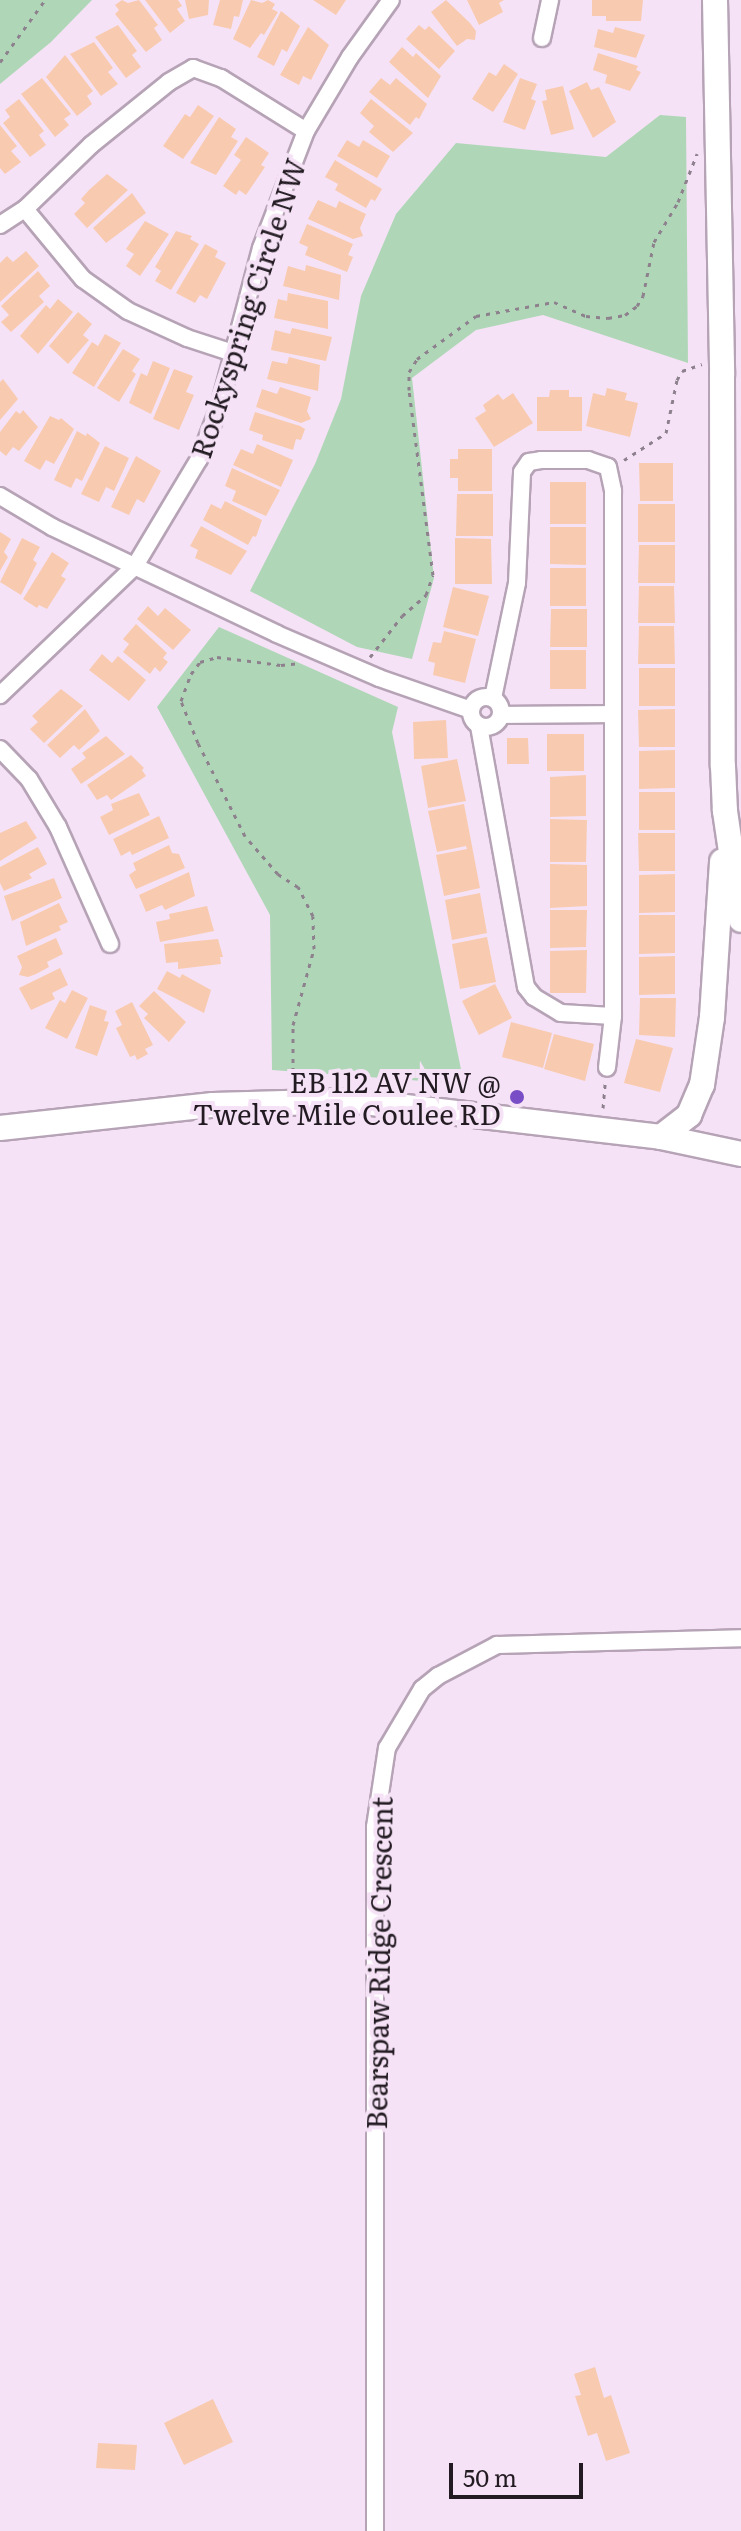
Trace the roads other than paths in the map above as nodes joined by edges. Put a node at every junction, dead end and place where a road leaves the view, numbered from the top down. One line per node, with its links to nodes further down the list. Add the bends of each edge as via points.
1 (391, 0): 5 (street)
2 (550, 0): 4 (street)
3 (715, 0): 9 (main road)
4 (542, 38)
5 (306, 131): 6 (street, Rockyspring Circle NW, via 221,78 193,68 91,145); 8 (street, Rockyspring Circle NW, via 261,248)
6 (25, 209): 7 (street, Rockyspring Circle NW); 8 (street, via 83,279 128,311)
7 (0, 225)
8 (233, 353): 11 (street, Rockyspring Circle NW, via 199,459)
9 (728, 371): 19 (main road)
10 (0, 496): 11 (street)
11 (135, 566): 12 (street, Rockyspring Circle NW); 14 (street, via 379,678)
12 (0, 695)
13 (493, 698): 14 (street, via 479,698); 15 (street, via 517,583 522,472 529,462 588,460 608,467 613,491); 16 (street)
14 (471, 710): 17 (street)
15 (612, 714): 16 (street); 22 (street)
16 (502, 715): 17 (street, via 493,726)
17 (479, 726): 22 (street, via 526,987 561,1013)
18 (0, 749): 21 (street, via 29,779 58,827)
19 (725, 811): 20 (main road); 25 (main road, via 714,1001 702,1085 689,1115)
20 (741, 920)
21 (110, 944)
22 (613, 1016): 23 (street)
23 (607, 1068)
24 (6, 1126): 25 (main road, via 294,1101 399,1104)
25 (661, 1137): 26 (main road)
26 (741, 1154)
27 (741, 1638): 28 (street, Bearspaw Ridge Crescent, via 497,1645 422,1689 387,1748 375,1827)
28 (375, 2531)

